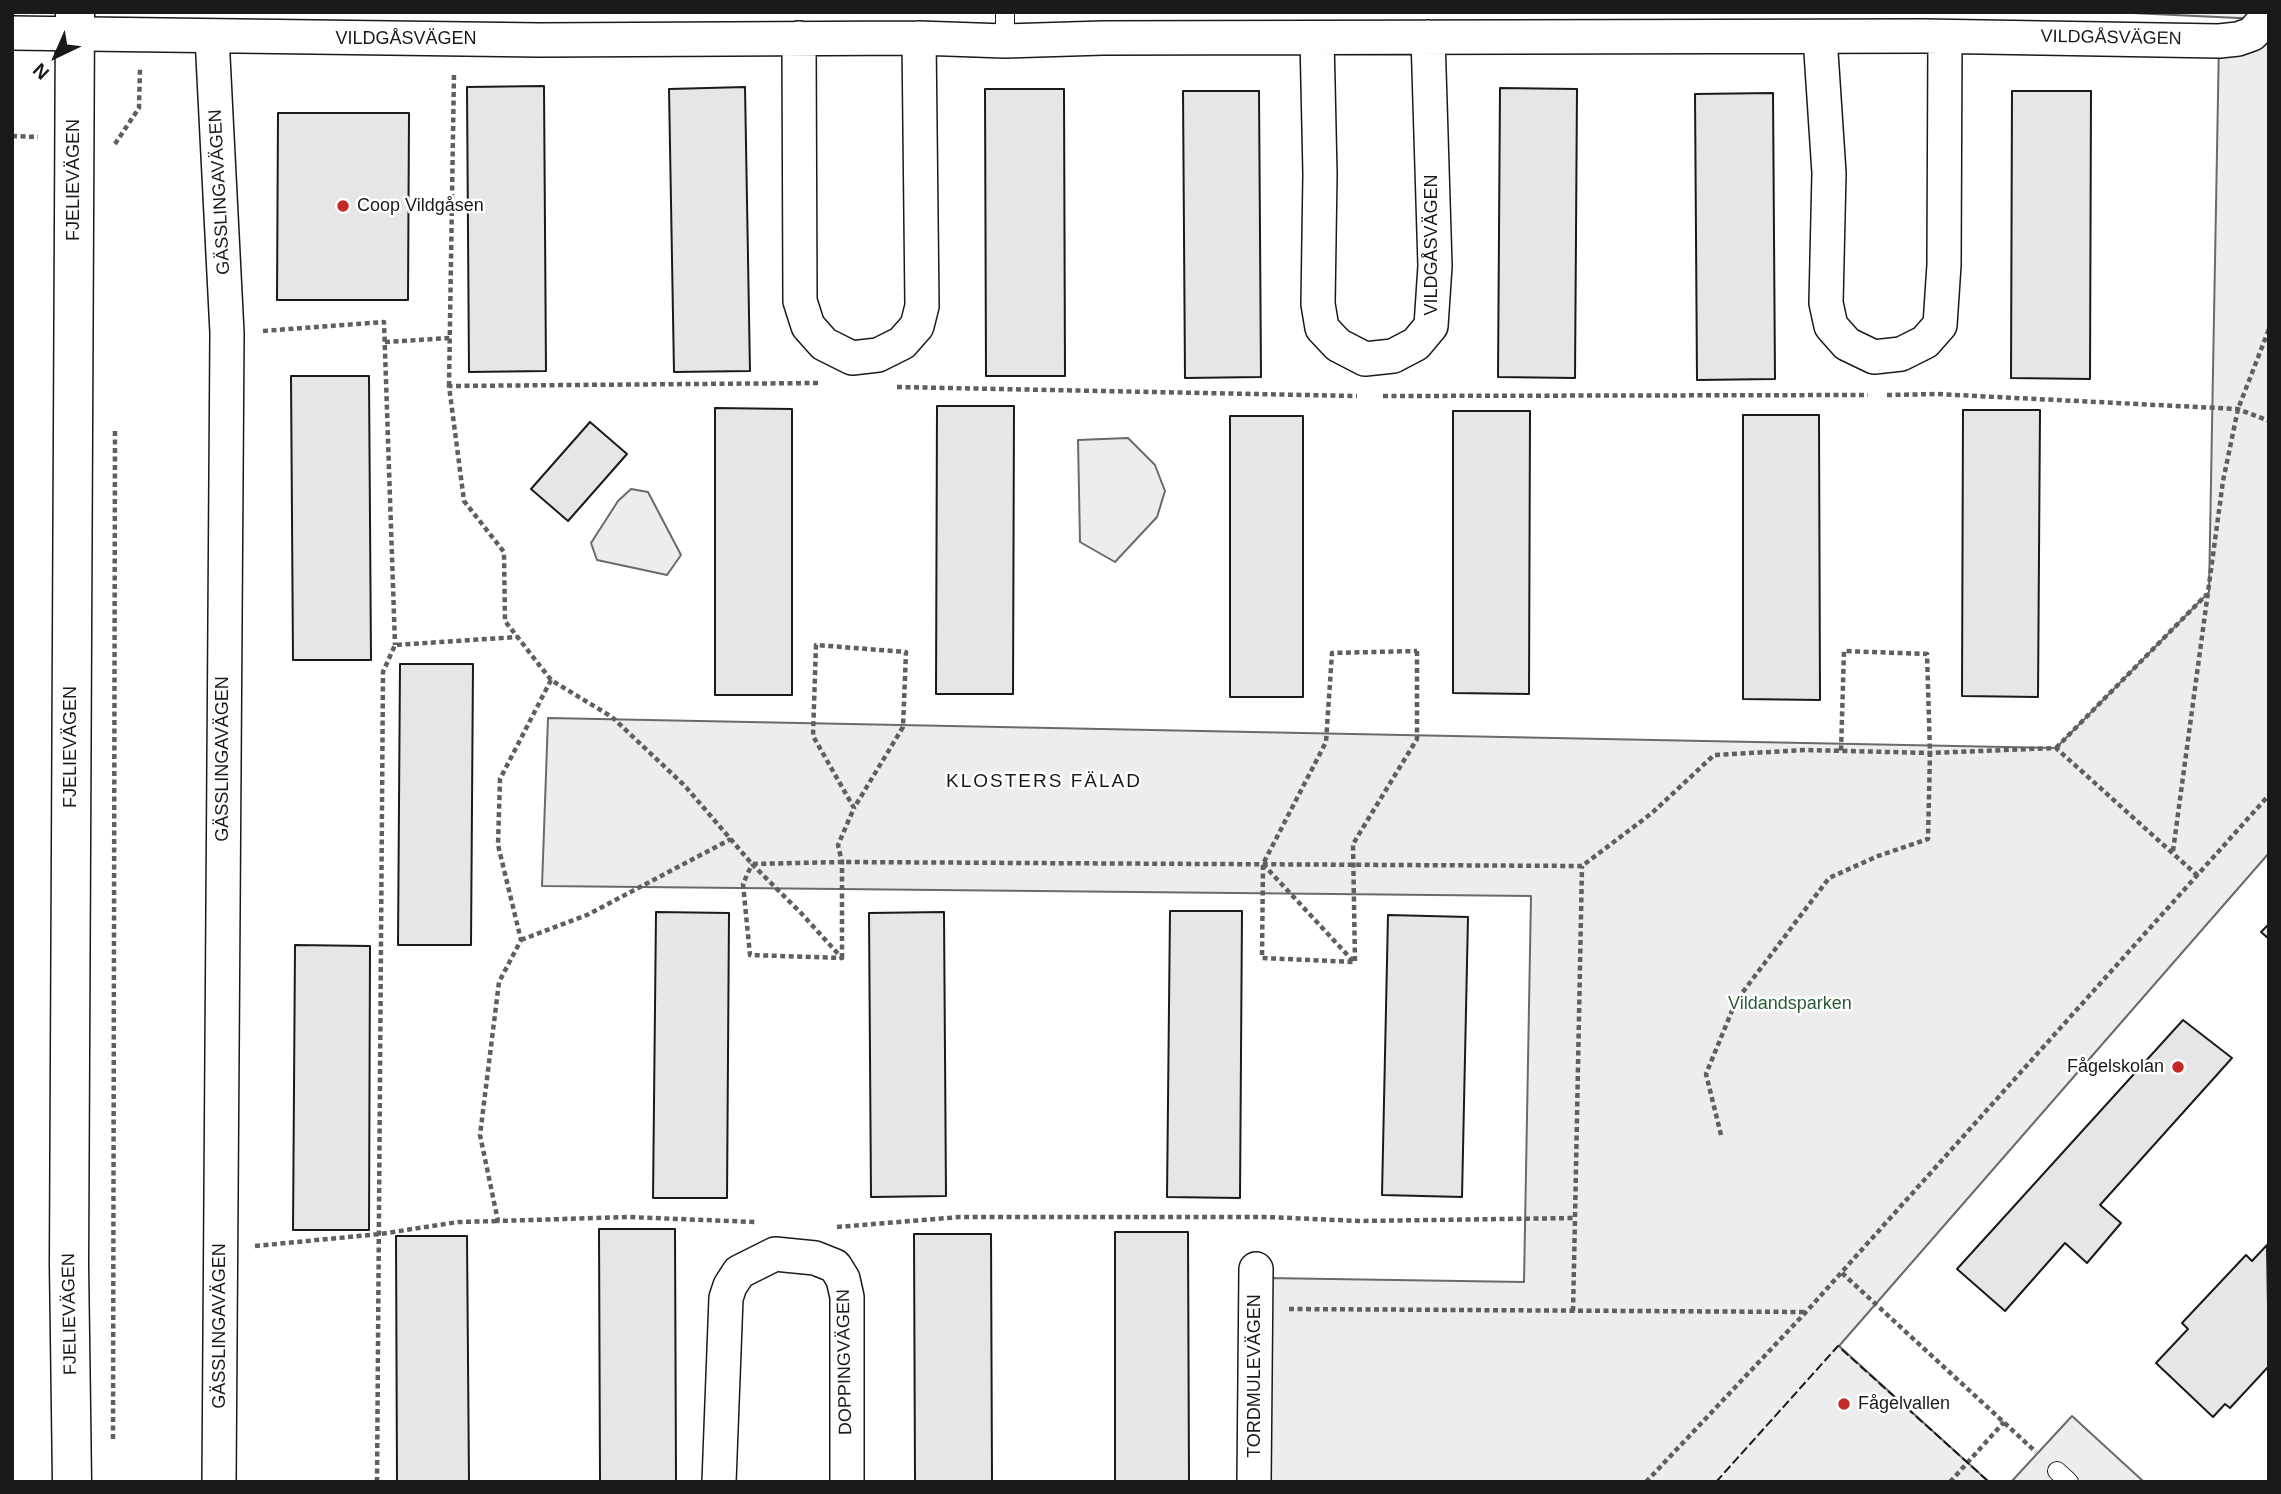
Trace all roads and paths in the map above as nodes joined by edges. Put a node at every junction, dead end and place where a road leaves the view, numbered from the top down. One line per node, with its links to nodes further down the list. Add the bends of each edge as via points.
1 (2269, 15): 10 (street, VILDGÅSVÄGEN, via 2252,34 2219,41)
2 (75, 23): 5 (street, VILDGÅSVÄGEN); 6 (street, VILDGÅSVÄGEN); 63 (main road, FJELIEVÄGEN, via 69,1236)
3 (379, 26): 7 (street, VILDGÅSVÄGEN); 14 (street, VILDGÅSVÄGEN)
4 (1005, 27): 12 (street, VILDGÅSVÄGEN); 13 (street, VILDGÅSVÄGEN, via 1103,38)
5 (12, 33)
6 (141, 34): 7 (street, VILDGÅSVÄGEN); 15 (path, via 139,108 116,142)
7 (212, 37): 17 (street, GÄSSLINGAVÄGEN)
8 (1428, 37): 9 (street, VILDGÅSVÄGEN); 13 (street, VILDGÅSVÄGEN); 13 (street, VILDGÅSVÄGEN, via 1435,266 1431,326 1416,344 1393,355 1365,359 1338,345 1322,328 1318,304)
9 (1820, 37): 10 (street, VILDGÅSVÄGEN); 10 (street, via 1829,173 1826,303 1831,326 1847,344 1874,357 1901,354 1925,342 1940,325)
10 (1945, 37)
11 (800, 38): 12 (street, VILDGÅSVÄGEN); 12 (street, via 800,301 808,326 824,344 852,358 878,355 902,343 917,326 922,306); 14 (street, VILDGÅSVÄGEN)
12 (919, 38)
13 (1317, 38)
14 (454, 40): 18 (path)
15 (116, 156)
16 (2269, 329): 25 (path)
17 (227, 333): 19 (path, via 384,322); 54 (street, GÄSSLINGAVÄGEN)
18 (450, 338): 19 (path); 21 (path)
19 (384, 342): 30 (path)
20 (823, 384): 21 (path)
21 (449, 386): 29 (path, via 464,501 504,552 505,621)
22 (890, 386): 23 (path)
23 (1368, 396)
24 (1381, 396): 25 (path, via 1936,394)
25 (2238, 409): 27 (path); 28 (path, via 2223,481)
26 (115, 421): 61 (path)
27 (2269, 421)
28 (2209, 592): 32 (path); 38 (path)
29 (518, 637): 30 (path); 31 (path)
30 (395, 645): 53 (path, via 383,672)
31 (551, 680): 37 (path, via 612,717 685,786); 45 (path, via 500,779 498,845)
32 (2056, 748): 34 (path); 38 (path)
33 (1841, 751): 34 (path); 34 (path, via 1844,651 1927,654); 43 (path, via 1714,755 1652,813)
34 (1930, 753): 48 (path, via 1928,839 1829,878 1736,1001 1706,1074)
35 (2269, 795): 44 (path)
36 (854, 808): 36 (path, via 813,736 816,645 906,652 903,727); 39 (path, via 838,845)
37 (731, 839): 40 (path); 45 (path, via 587,915)
38 (2173, 852): 44 (path)
39 (842, 862): 40 (path); 41 (path); 46 (path)
40 (752, 864): 46 (path); 46 (path, via 743,884 750,955)
41 (1263, 864): 42 (path); 42 (path, via 1326,742 1332,653 1417,651 1418,739 1353,844); 47 (path); 47 (path, via 1262,958)
42 (1352, 864): 43 (path); 47 (path)
43 (1582, 866): 49 (path)
44 (2198, 876): 56 (path)
45 (521, 940): 50 (path, via 499,982 480,1135)
46 (842, 958)
47 (1355, 962)
48 (1721, 1135)
49 (1575, 1218): 52 (path, via 973,1217); 58 (path)
50 (498, 1221): 51 (path, via 628,1217); 53 (path)
51 (766, 1223)
52 (828, 1226)
53 (380, 1234): 54 (path); 65 (path)
54 (220, 1249): 64 (street, GÄSSLINGAVÄGEN)
55 (1256, 1269): 57 (street, TORDMULEVÄGEN)
56 (1842, 1273): 59 (path); 60 (path)
57 (1256, 1308): 58 (path); 68 (street, TORDMULEVÄGEN)
58 (1573, 1311): 59 (path)
59 (1806, 1312): 69 (path)
60 (2004, 1422): 62 (path); 70 (path)
61 (113, 1439)
62 (2063, 1477)
63 (72, 1482)
64 (219, 1482)
65 (377, 1482)
66 (719, 1482): 67 (street, DOPPINGVÄGEN, via 726,1298 739,1272 775,1254 816,1258 835,1266 844,1279)
67 (848, 1482)
68 (1254, 1482)
69 (1647, 1482)
70 (1950, 1482)

